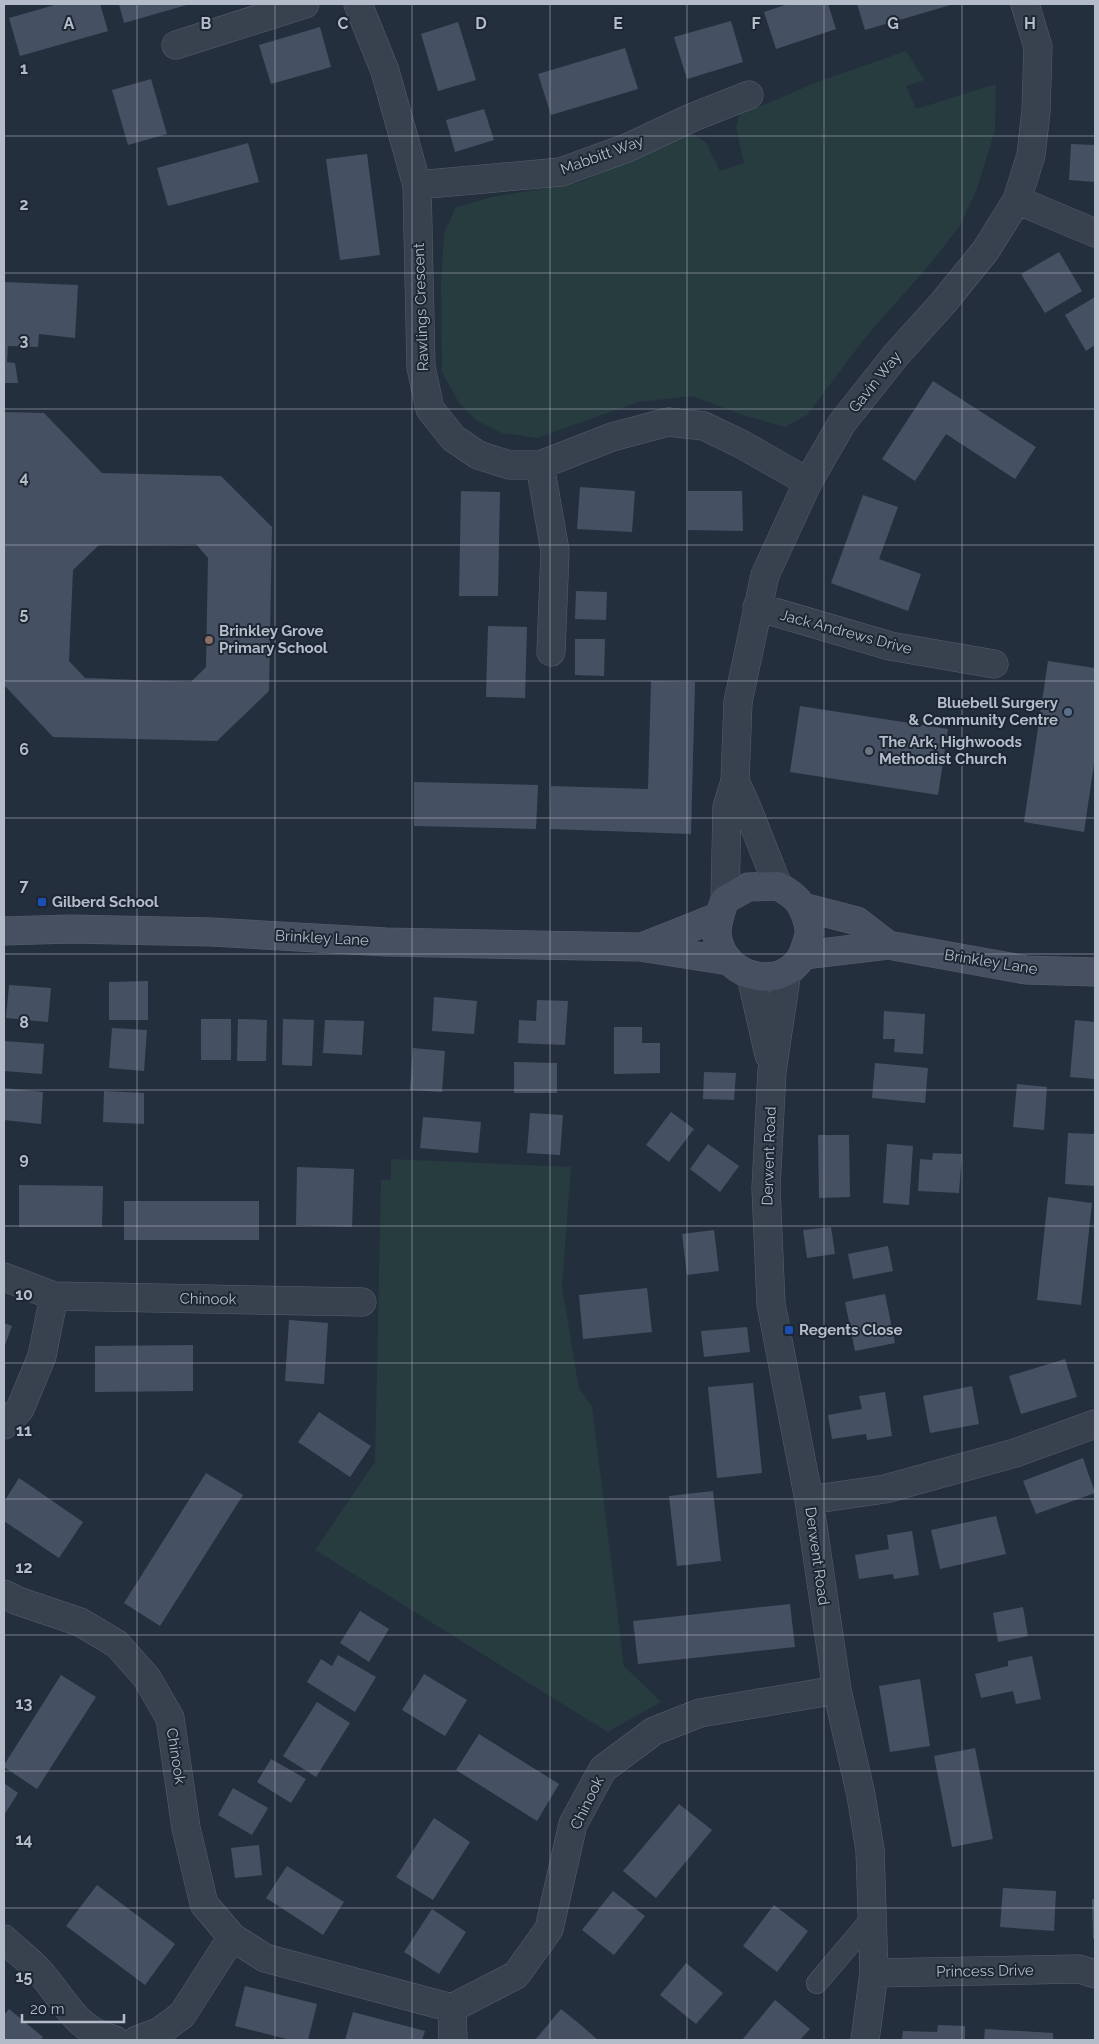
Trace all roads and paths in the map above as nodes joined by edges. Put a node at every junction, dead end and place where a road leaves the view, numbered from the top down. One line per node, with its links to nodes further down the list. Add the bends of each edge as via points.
1 (305, 4): 4 (street)
2 (358, 4): 6 (street, Rawlings Crescent, via 386,71)
3 (1025, 4): 7 (street, Gavin Way, via 1038,47 1036,111 1031,155)
4 (176, 45)
5 (749, 95): 6 (street, Mabbitt Way, via 627,148 561,172)
6 (417, 185): 9 (street, Rawlings Crescent, via 421,367 430,408 453,438 478,455 509,465)
7 (1017, 200): 8 (street); 10 (street, Gavin Way, via 986,250 842,423)
8 (1095, 233)
9 (540, 465): 10 (street, Rawlings Crescent, via 612,437 668,422 704,426); 12 (street, via 555,551)
10 (808, 482): 11 (street, Gavin Way, via 765,575)
11 (757, 607): 13 (street, Jack Andrews Drive, via 890,646); 14 (street, Gavin Way, via 738,702)
12 (551, 652)
13 (994, 664)
14 (735, 781): 15 (street); 17 (street, via 727,807)
15 (778, 886): 16 (street, Brinkley Lane, via 792,894); 17 (street, Brinkley Lane, via 748,886)
16 (803, 907): 19 (street, Brinkley Lane, via 857,921); 22 (street, via 810,931)
17 (722, 908): 20 (street, Brinkley Lane); 21 (street, via 717,932 720,948)
18 (4, 931): 20 (street, Brinkley Lane, via 211,932 386,942)
19 (888, 945): 22 (street, Brinkley Lane); 23 (street, Brinkley Lane, via 1026,970)
20 (640, 947): 21 (street, Brinkley Lane)
21 (728, 961): 24 (street, Brinkley Lane)
22 (795, 963): 24 (street, Brinkley Lane, via 770,977); 25 (street, Derwent Road)
23 (1095, 972)
24 (751, 976): 25 (street, Derwent Road)
25 (772, 1071): 31 (street, Derwent Road, via 766,1188 770,1304)
26 (4, 1277): 27 (street, Chinook)
27 (54, 1296): 28 (street, Chinook); 30 (street, via 42,1356 20,1409)
28 (362, 1302)
29 (1095, 1424): 31 (street, via 1015,1453 885,1489)
30 (4, 1425)
31 (809, 1500): 33 (street, Derwent Road)
32 (4, 1594): 35 (street, Chinook, via 80,1622 117,1644 147,1678 170,1718 186,1828 204,1904)
33 (837, 1690): 34 (street, Derwent Road, via 870,1850); 40 (street, Chinook, via 700,1713 654,1731 604,1769 574,1824 549,1929 516,1975)
34 (873, 1917): 37 (street, Derwent Road); 39 (lane)
35 (232, 1937): 40 (street, Chinook, via 265,1958); 42 (street, via 182,2015 159,2032)
36 (4, 1939): 41 (street, via 39,1971 80,2024)
37 (874, 1973): 38 (street, Princess Drive, via 1080,1969); 44 (street, Derwent Road)
38 (1095, 1974)
39 (817, 1983)
40 (452, 2008): 43 (street)
41 (115, 2040)
42 (137, 2040)
43 (453, 2040)
44 (865, 2040)

